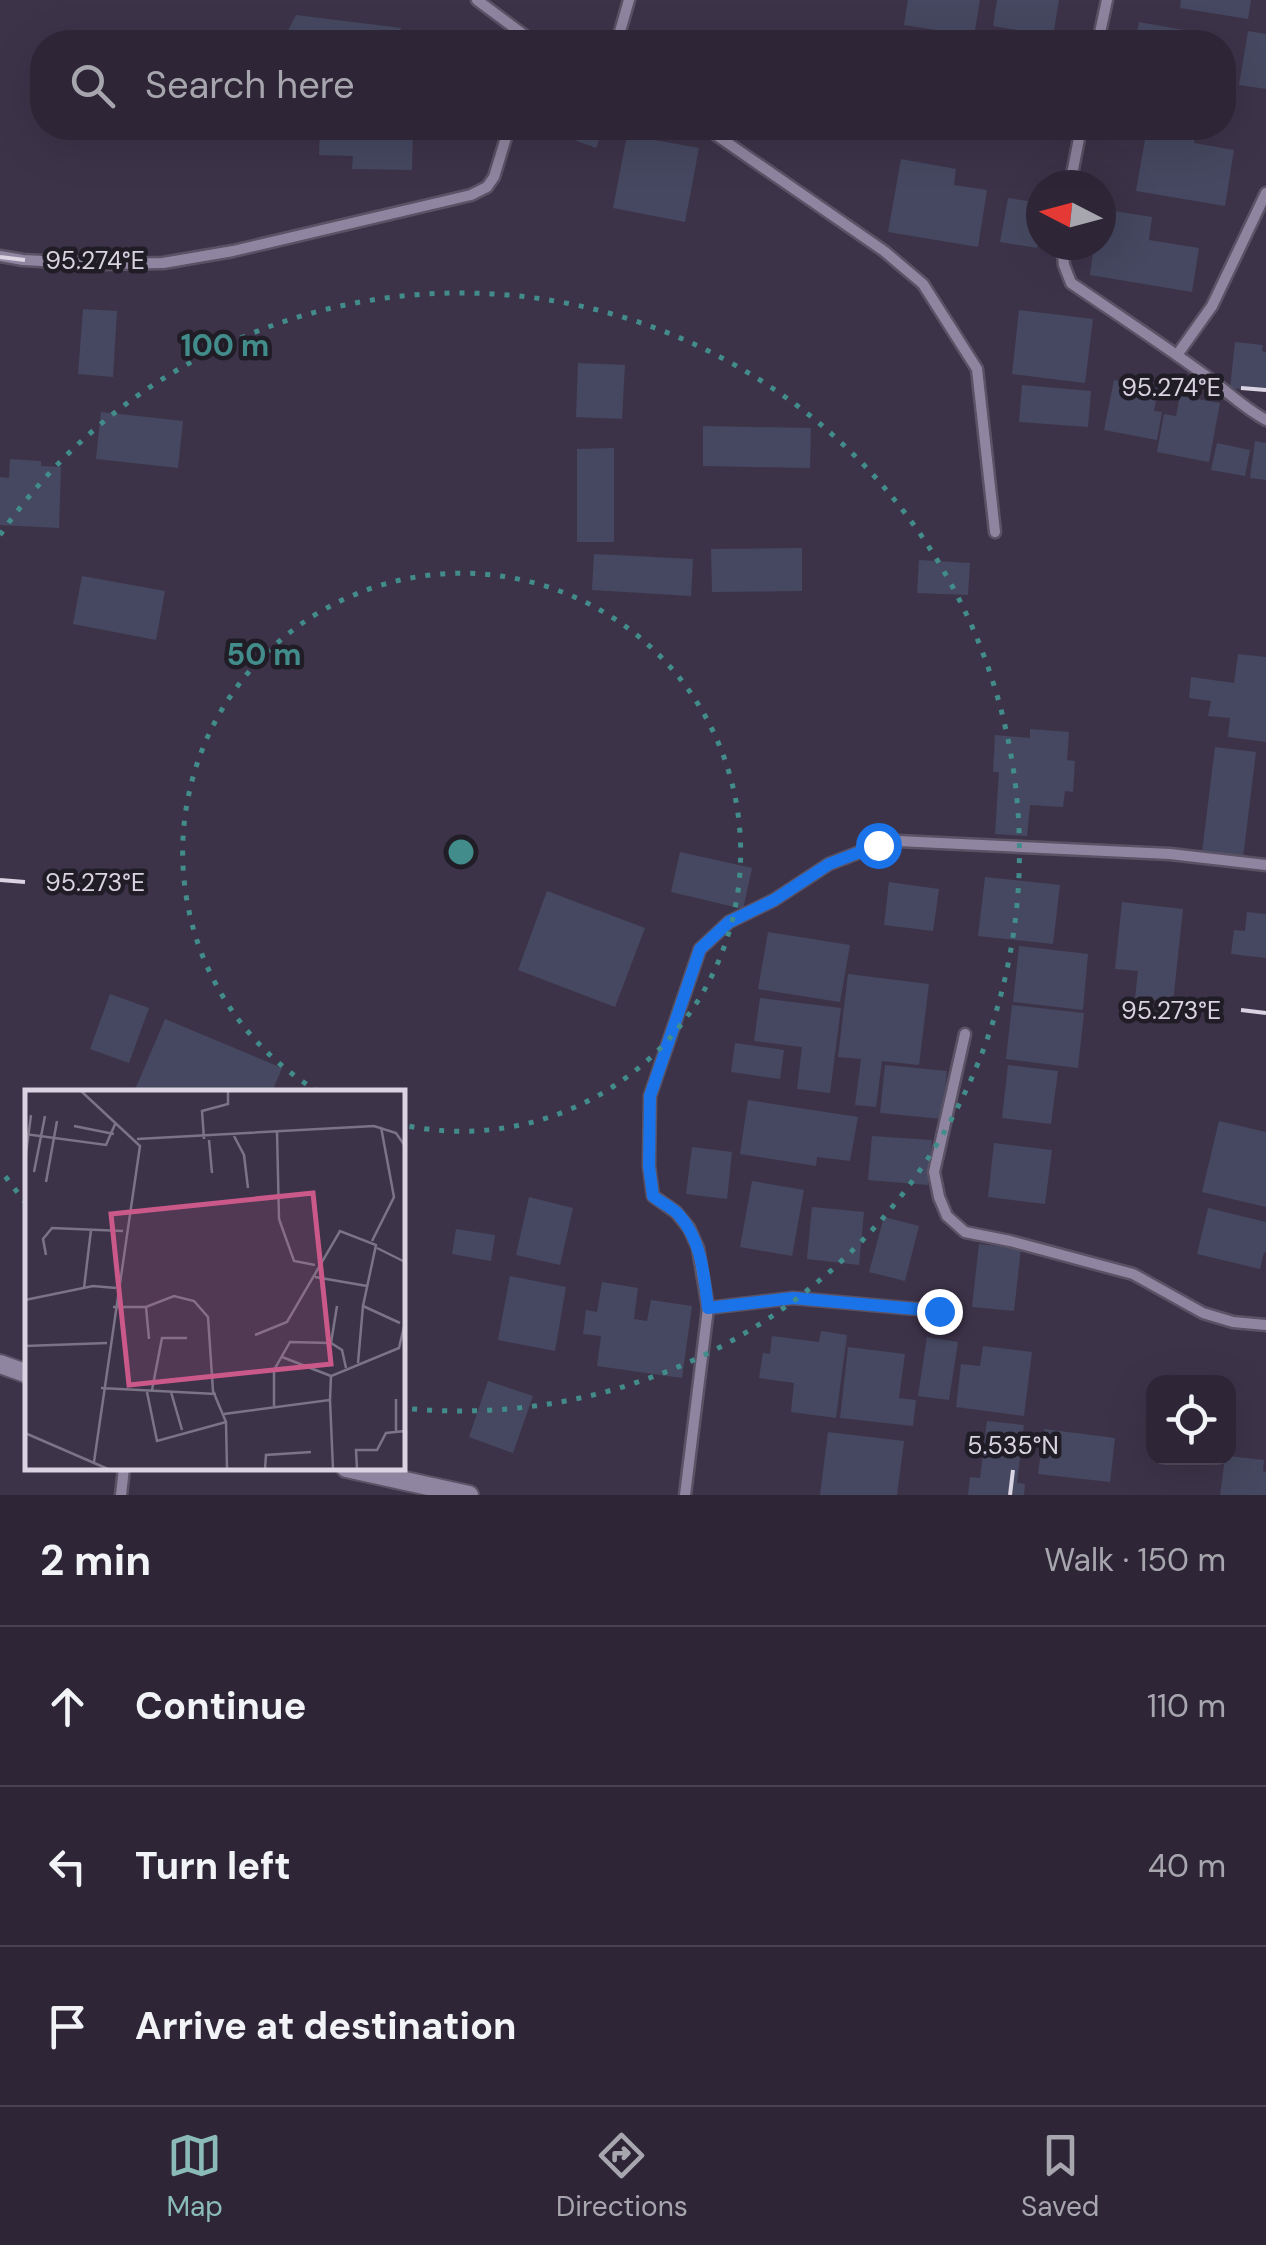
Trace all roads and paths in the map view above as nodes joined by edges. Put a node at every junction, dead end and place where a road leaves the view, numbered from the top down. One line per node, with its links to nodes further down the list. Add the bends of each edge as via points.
1 (477, 0): 4 (street)
2 (628, 0): 5 (street)
3 (1107, 0): 6 (street)
4 (516, 30)
5 (620, 30)
6 (1101, 30)
7 (505, 140): 12 (street, via 494,177 471,196 233,251 163,263)
8 (723, 140): 16 (street, via 924,284 977,369)
9 (1079, 140): 10 (street)
10 (1073, 170)
11 (1266, 193): 14 (street, via 1212,306)
12 (0, 256)
13 (1064, 260): 14 (street, via 1071,283)
14 (1177, 355): 15 (street)
15 (1266, 420)
16 (995, 532)
17 (1266, 865): 19 (street, via 898,841 829,864 729,922 700,949 650,1096 653,1196 689,1228)
18 (965, 1034): 21 (street, via 934,1172 946,1216 966,1232 1133,1274 1204,1313)
19 (708, 1308): 20 (street, via 793,1298); 28 (street)
20 (939, 1311)
21 (1266, 1325)
22 (0, 1364): 23 (street)
23 (25, 1373)
24 (124, 1470): 26 (street)
25 (355, 1470): 27 (street)
26 (121, 1495)
27 (469, 1495)
28 (685, 1495)

